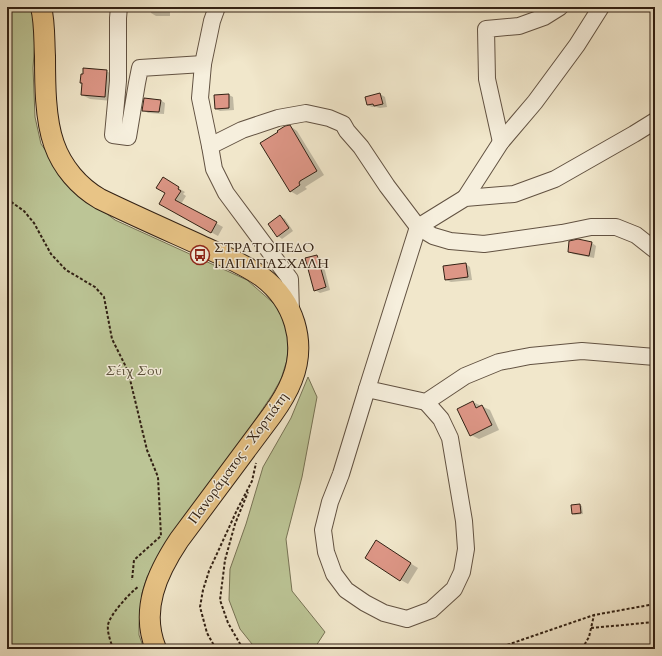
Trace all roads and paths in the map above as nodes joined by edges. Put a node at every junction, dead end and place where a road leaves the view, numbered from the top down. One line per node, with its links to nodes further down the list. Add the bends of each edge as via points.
1 (41, 7): 14 (main road, Πανοράματος - Χορτιάτη, via 51,132 58,154 73,176 100,199 255,273 274,287)
2 (119, 7): 6 (lane, via 114,135 128,137 140,68)
3 (217, 7): 6 (lane)
4 (560, 7): 8 (lane, via 544,17 519,26 486,29 487,79)
5 (601, 7): 8 (lane, via 535,102)
6 (203, 64): 9 (lane, via 200,98)
7 (655, 121): 10 (lane, via 555,179 514,194)
8 (501, 142): 10 (lane)
9 (210, 146): 12 (lane, via 242,130 278,118 306,113 329,118 343,124 362,147); 14 (lane, via 214,169 226,193 290,279)
10 (465, 198): 12 (lane)
11 (7, 199): 20 (path, via 24,211 34,223 51,254 66,270 95,287 104,297 112,339 128,371 147,450 158,477 161,536 134,560)
12 (418, 227): 13 (lane, via 433,236 450,241 484,244 591,227 616,227 636,235); 16 (lane)
13 (655, 250)
14 (291, 312): 18 (main road, Πανοράματος - Χορτιάτη, via 298,340 297,360 292,379 282,400)
15 (655, 358): 17 (lane, via 582,351 530,356 499,362 465,376)
16 (367, 389): 17 (lane); 17 (lane, via 330,502 323,530 326,552 334,574 346,590 384,613 407,619 431,610 454,589 462,572 466,549 464,521 450,438 441,419)
17 (426, 402)
18 (253, 440): 19 (path, via 257,454); 27 (main road, Πανοράματος - Χορτιάτη, via 166,561 152,595 149,616 152,640)
19 (252, 481): 28 (path, via 209,571 203,590 200,607 207,634); 29 (path, via 224,560 220,600 228,623)
20 (132, 580)
21 (143, 583): 26 (path, via 116,609 108,624)
22 (655, 604): 23 (path)
23 (594, 615): 25 (path); 32 (path)
24 (655, 622): 25 (path)
25 (591, 628): 33 (path)
26 (113, 649)
27 (156, 649)
28 (216, 649)
29 (243, 649)
30 (304, 649): 31 (path, via 304,646)
31 (325, 649)
32 (498, 649)
33 (582, 649)

